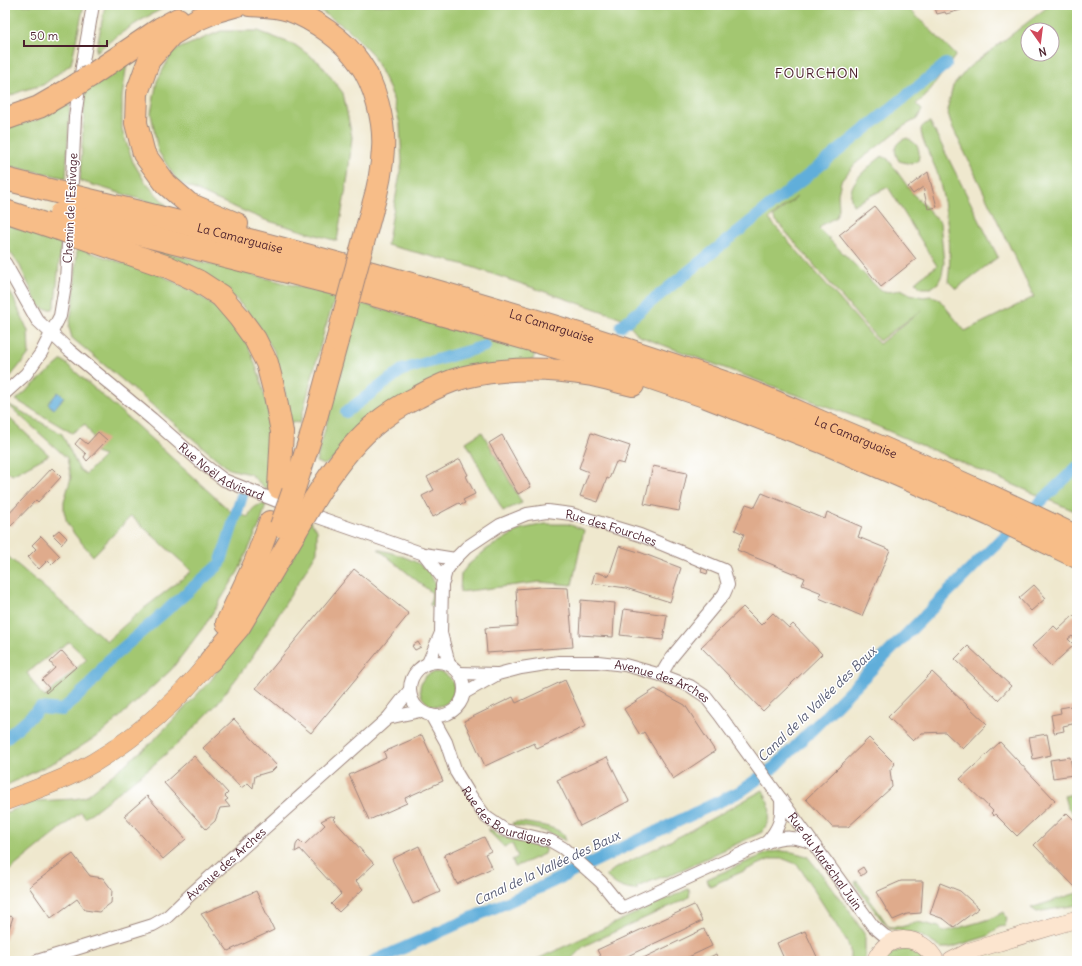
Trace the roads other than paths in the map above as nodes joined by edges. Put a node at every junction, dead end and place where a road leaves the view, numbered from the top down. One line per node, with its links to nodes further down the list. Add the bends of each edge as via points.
1 (94, 5): 12 (street, Chemin de l'Estivage, via 75,117 66,280 60,316)
2 (232, 5): 5 (highway, bridge, via 216,6 185,15 161,28 70,89 39,107)
3 (238, 5): 11 (highway, via 198,18 171,35 149,60 137,93 136,123 144,154 166,184 189,204 228,221 328,253)
4 (250, 5): 15 (highway, bridge, via 288,10 306,17 342,43 359,62 371,83 381,118 384,148 378,190 312,436)
5 (5, 120)
6 (5, 179): 9 (highway, La Camarguaise)
7 (5, 201): 9 (highway, La Camarguaise)
8 (5, 211): 9 (highway)
9 (70, 215): 11 (highway, La Camarguaise, via 201,227); 14 (highway, La Camarguaise, via 335,284 587,356 704,396); 15 (highway, via 198,281 221,296 239,316 267,363 282,432)
10 (5, 263): 12 (street, Rue Noël Advisard, via 36,320)
11 (379, 275): 16 (highway, La Camarguaise, via 582,335 740,388 880,447)
12 (51, 335): 13 (street, Chemin de l'Estivage, via 26,374); 20 (street, Rue Noël Advisard, via 224,480)
13 (5, 393)
14 (822, 442): 16 (highway, La Camarguaise); 17 (highway, bridge, via 650,389 593,375 547,370 499,371 464,377 397,408 372,427 350,450 314,500)
15 (286, 490): 17 (highway, bridge)
16 (996, 508): 18 (highway, La Camarguaise)
17 (283, 526): 25 (highway, via 239,627)
18 (1049, 533): 19 (highway, La Camarguaise); 21 (highway, La Camarguaise)
19 (1077, 537)
20 (424, 554): 22 (street, Rue Noël Advisard); 23 (street)
21 (1077, 558)
22 (455, 559): 23 (street, Rue des Fourches, via 446,571); 30 (street, Rue des Fourches, via 467,547 500,525 527,514 548,511 571,514 640,535 724,570 728,585 724,594 671,658)
23 (444, 580): 24 (street, Rue des Fourches)
24 (441, 632): 26 (street, Rue des Fourches); 27 (street, Rue des Fourches)
25 (210, 661): 38 (main road, via 171,703 117,747 75,773)
26 (428, 663): 27 (street); 31 (street, via 414,674)
27 (449, 664): 28 (street)
28 (458, 673): 29 (street, Avenue des Arches); 32 (street, via 464,686)
29 (498, 674): 30 (street, Avenue des Arches, via 559,662 593,662 625,666); 32 (street, Avenue des Arches)
30 (661, 675): 37 (street, Avenue des Arches, via 690,686 705,696)
31 (409, 691): 34 (street, via 415,705); 35 (street, Avenue des Arches)
32 (464, 693): 33 (street, via 457,707)
33 (451, 712): 34 (street, via 444,715); 36 (street, Rue des Bourdigues)
34 (426, 713): 35 (street, Avenue des Arches); 36 (street, Rue des Bourdigues)
35 (388, 718): 47 (street, Avenue des Arches, via 167,917 153,925)
36 (446, 742): 39 (street, Rue des Bourdigues, via 456,772 486,817 505,830 551,841 563,848 601,882 622,908)
37 (779, 797): 39 (street, via 779,824); 40 (street, Rue du Maréchal Juin)
38 (5, 801)
39 (767, 842): 40 (street, via 793,836)
40 (812, 842): 42 (street, Rue du Maréchal Juin)
41 (1077, 919): 44 (main road)
42 (873, 926): 43 (street, Rue du Maréchal Juin); 45 (street, Rue du Maréchal Juin)
43 (896, 941): 45 (main road, via 886,946); 46 (main road, via 916,941 925,946)
44 (970, 951): 46 (main road); 48 (main road)
45 (877, 957)
46 (934, 957)
47 (37, 961)
48 (951, 961)

